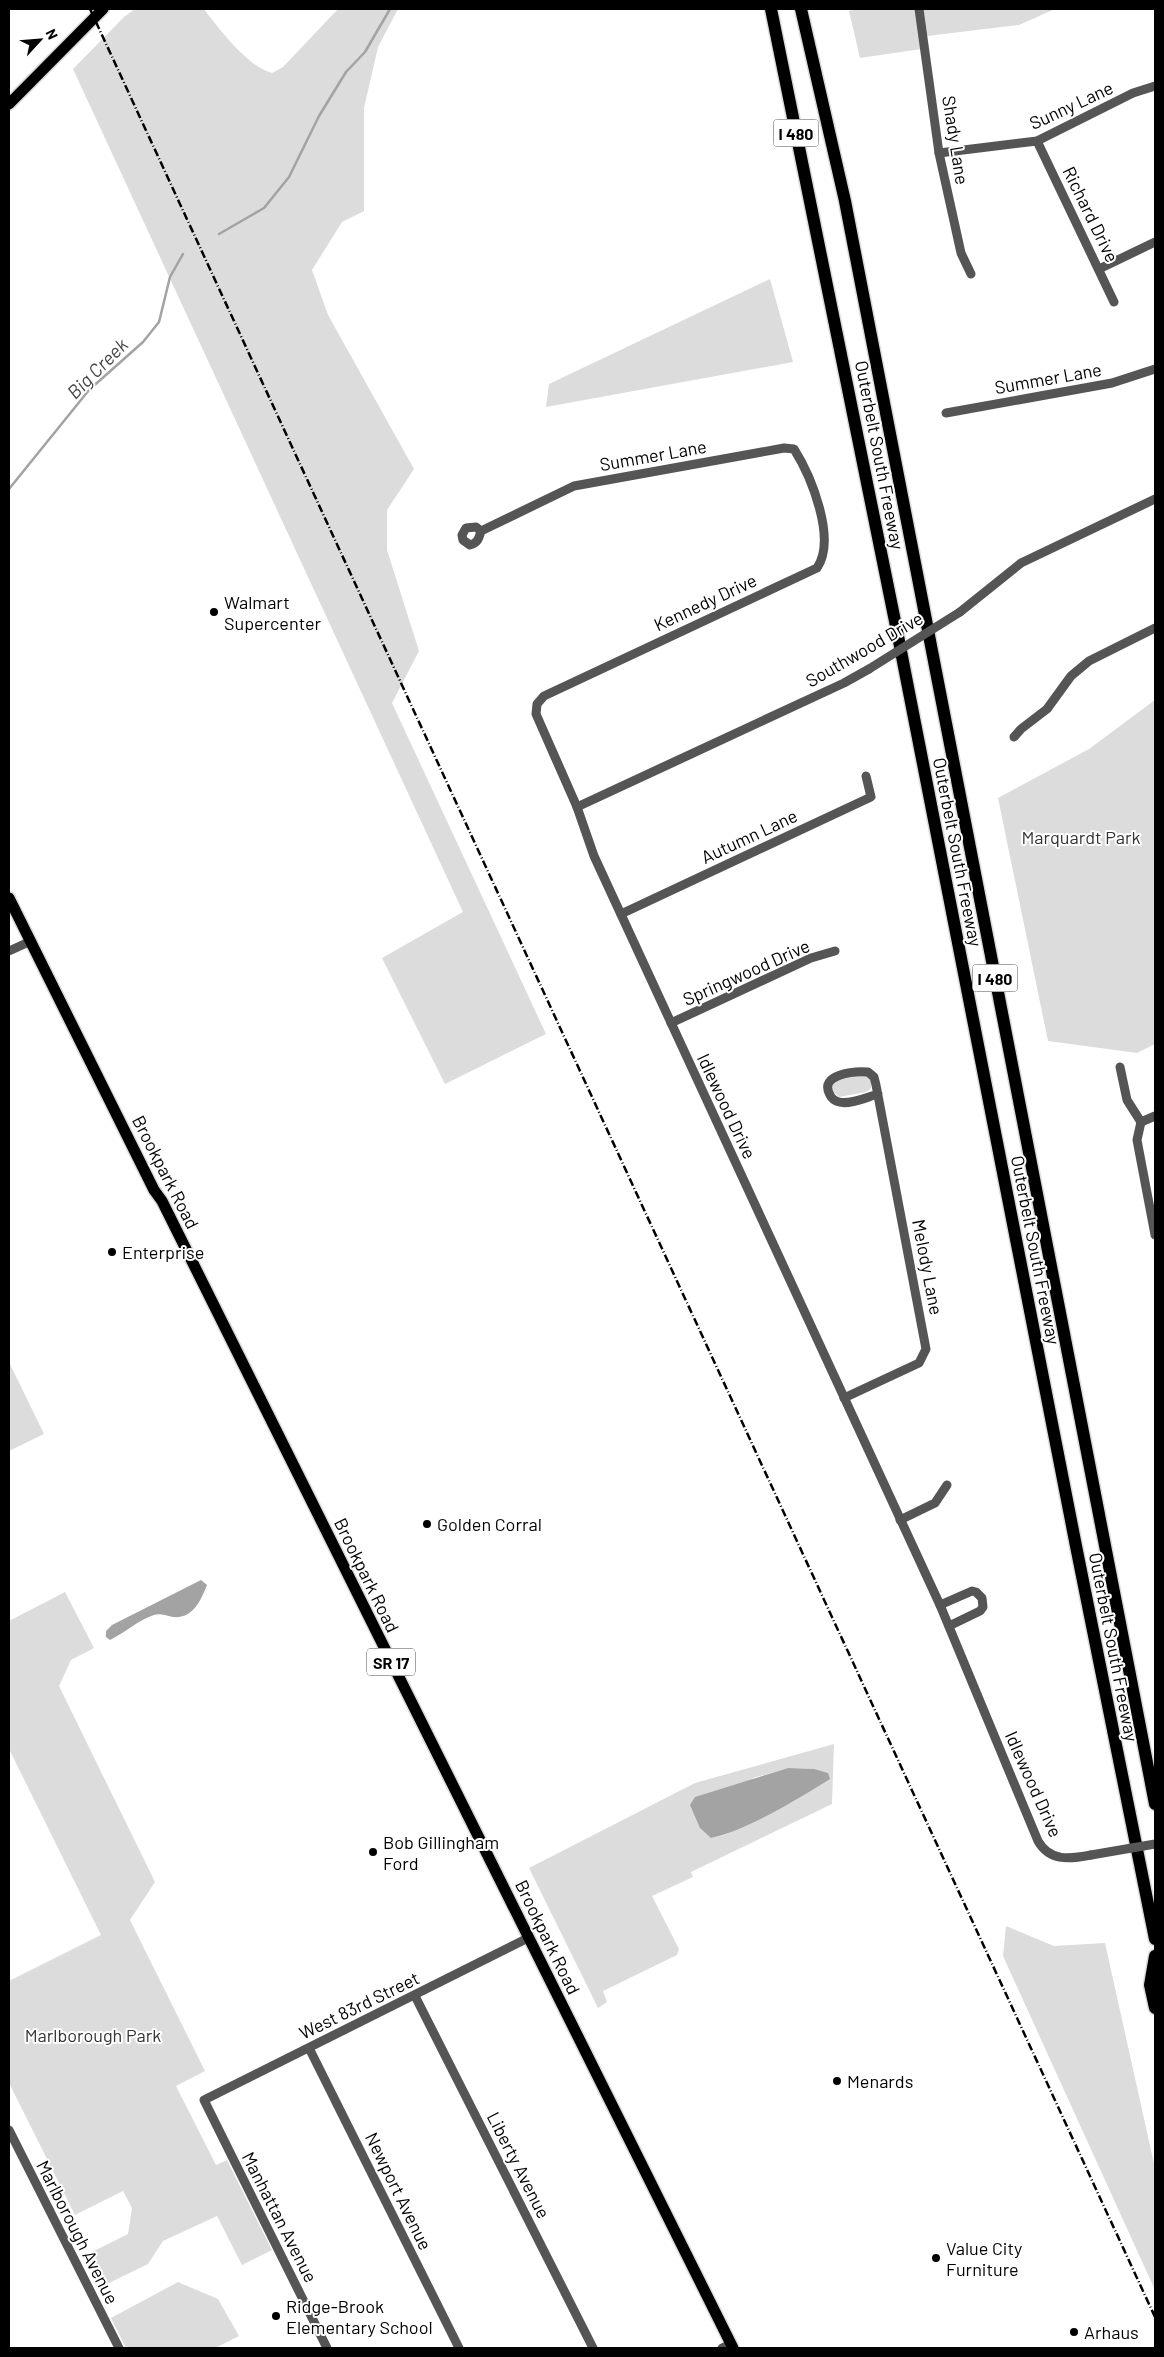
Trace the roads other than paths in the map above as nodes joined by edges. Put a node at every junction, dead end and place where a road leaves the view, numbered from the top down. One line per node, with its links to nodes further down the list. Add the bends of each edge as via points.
1 (103, 9): 6 (main road)
2 (801, 9): 39 (highway, Outerbelt South Freeway / I 480, via 845,201)
3 (919, 9): 8 (street, Shady Lane)
4 (770, 10): 42 (highway, Outerbelt South Freeway / I 480, via 900,645)
5 (1155, 86): 7 (street, Sunny Lane, via 1133,93)
6 (9, 104)
7 (1037, 142): 8 (street, Sunny Lane); 10 (street, Richard Drive)
8 (939, 152): 11 (street, Shady Lane, via 961,252)
9 (1155, 242): 10 (street)
10 (1099, 269): 12 (street, Richard Drive)
11 (971, 274)
12 (1114, 302)
13 (1155, 369): 14 (street, Summer Lane, via 1112,383)
14 (946, 413)
15 (815, 490): 17 (street, Summer Lane, via 794,449 784,448 574,486); 19 (street, Kennedy Drive, via 823,542 823,558 817,568 544,696)
16 (1155, 499): 22 (street, Southwood Drive, bridge, via 1021,563 960,612 844,684)
17 (482, 531)
18 (1155, 628): 20 (street, via 1089,661 1071,676 1047,709)
19 (537, 704): 22 (street, Idlewood Drive, via 537,721)
20 (1014, 738)
21 (866, 776): 24 (street, Autumn Lane, via 871,797)
22 (577, 807): 24 (street, Idlewood Drive, via 594,856)
23 (9, 898): 25 (main road, Brookpark Road / SR 17)
24 (621, 914): 28 (street, Idlewood Drive)
25 (31, 941): 26 (street); 41 (main road, Brookpark Road / SR 17)
26 (9, 951)
27 (835, 951): 28 (street, Springwood Drive, via 811,958)
28 (671, 1023): 34 (street, Idlewood Drive)
29 (1120, 1066): 32 (street, via 1127,1100)
30 (878, 1094): 30 (street, Melody Lane, via 874,1077 868,1072 838,1076 828,1084 833,1100 840,1103); 34 (street, Melody Lane, via 926,1349 919,1363)
31 (1155, 1116): 32 (street)
32 (1141, 1122): 33 (street, via 1137,1140)
33 (1155, 1235)
34 (844, 1398): 36 (street, Idlewood Drive)
35 (947, 1485): 36 (street, via 935,1503)
36 (900, 1520): 37 (street, Idlewood Drive)
37 (940, 1605): 38 (street, Idlewood Drive); 38 (street, via 972,1591 982,1598 980,1610)
38 (949, 1626): 40 (street, Idlewood Drive, bridge, via 1042,1848 1063,1858)
39 (1155, 1804)
40 (1155, 1844)
41 (528, 1938): 44 (street, West 83rd Street); 49 (main road, Brookpark Road / SR 17)
42 (1155, 1939)
43 (1155, 1956): 45 (highway, via 1150,1985)
44 (416, 1996): 46 (street, West 83rd Street); 53 (street, Liberty Avenue)
45 (1155, 2008)
46 (310, 2048): 47 (street, West 83rd Street); 52 (street, Newport Avenue)
47 (204, 2100): 51 (street, Manhattan Avenue)
48 (9, 2130): 50 (street, Marlborough Avenue)
49 (729, 2347)
50 (118, 2348)
51 (327, 2348)
52 (459, 2348)
53 (593, 2348)

